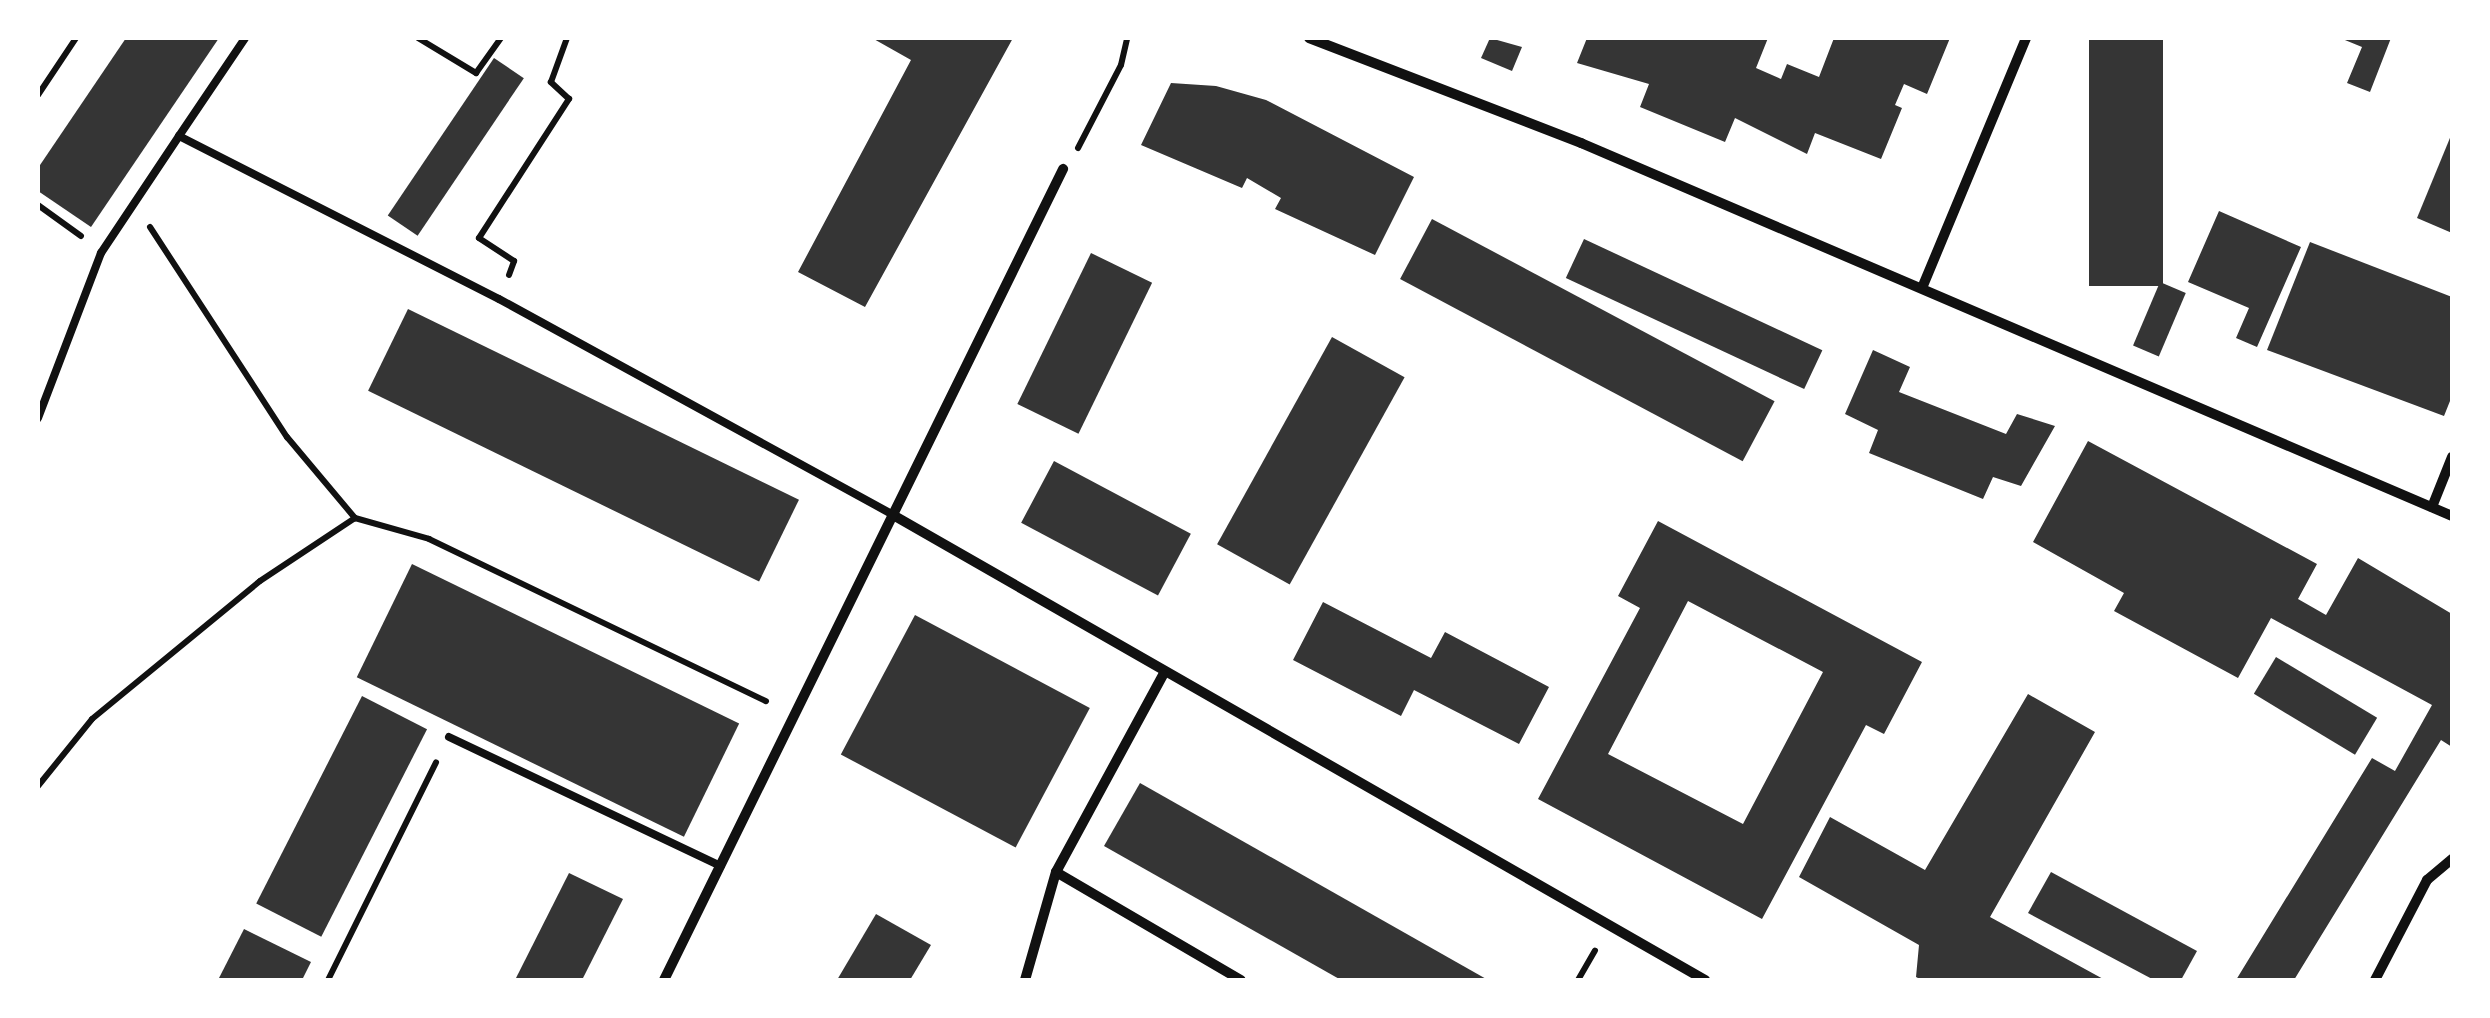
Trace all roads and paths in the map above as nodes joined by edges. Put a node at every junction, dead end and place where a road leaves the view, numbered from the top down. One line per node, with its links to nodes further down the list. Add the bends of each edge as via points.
1 (76, 38): 9 (path)
2 (245, 38): 10 (lane)
3 (418, 38): 4 (path, via 476,72)
4 (501, 38)
5 (567, 38): 16 (path, via 551,82 569,99 479,238 514,260)
6 (1127, 38): 11 (path, via 1096,118)
7 (1309, 38): 15 (street, via 1581,143)
8 (2026, 38): 15 (street)
9 (38, 95)
10 (178, 136): 12 (lane); 16 (lane)
11 (1063, 169): 20 (street)
12 (135, 202): 14 (lane); 22 (path, via 286,437)
13 (38, 204): 14 (path)
14 (102, 252): 17 (lane)
15 (1922, 288): 19 (street)
16 (499, 299): 20 (lane)
17 (38, 418)
18 (2452, 457): 19 (street)
19 (2432, 507): 21 (street)
20 (893, 515): 23 (street); 24 (street)
21 (2452, 516)
22 (355, 518): 24 (path, via 429,539); 26 (path, via 260,580 92,719)
23 (1164, 675): 29 (street); 34 (street)
24 (794, 715): 28 (street)
25 (449, 737): 28 (lane); 30 (path)
26 (38, 786)
27 (2452, 858): 35 (street, via 2427,880)
28 (721, 866): 31 (street)
29 (1056, 872): 32 (street); 33 (street)
30 (328, 980)
31 (664, 980)
32 (1025, 980)
33 (1240, 980)
34 (1704, 980)
35 (2375, 980)

